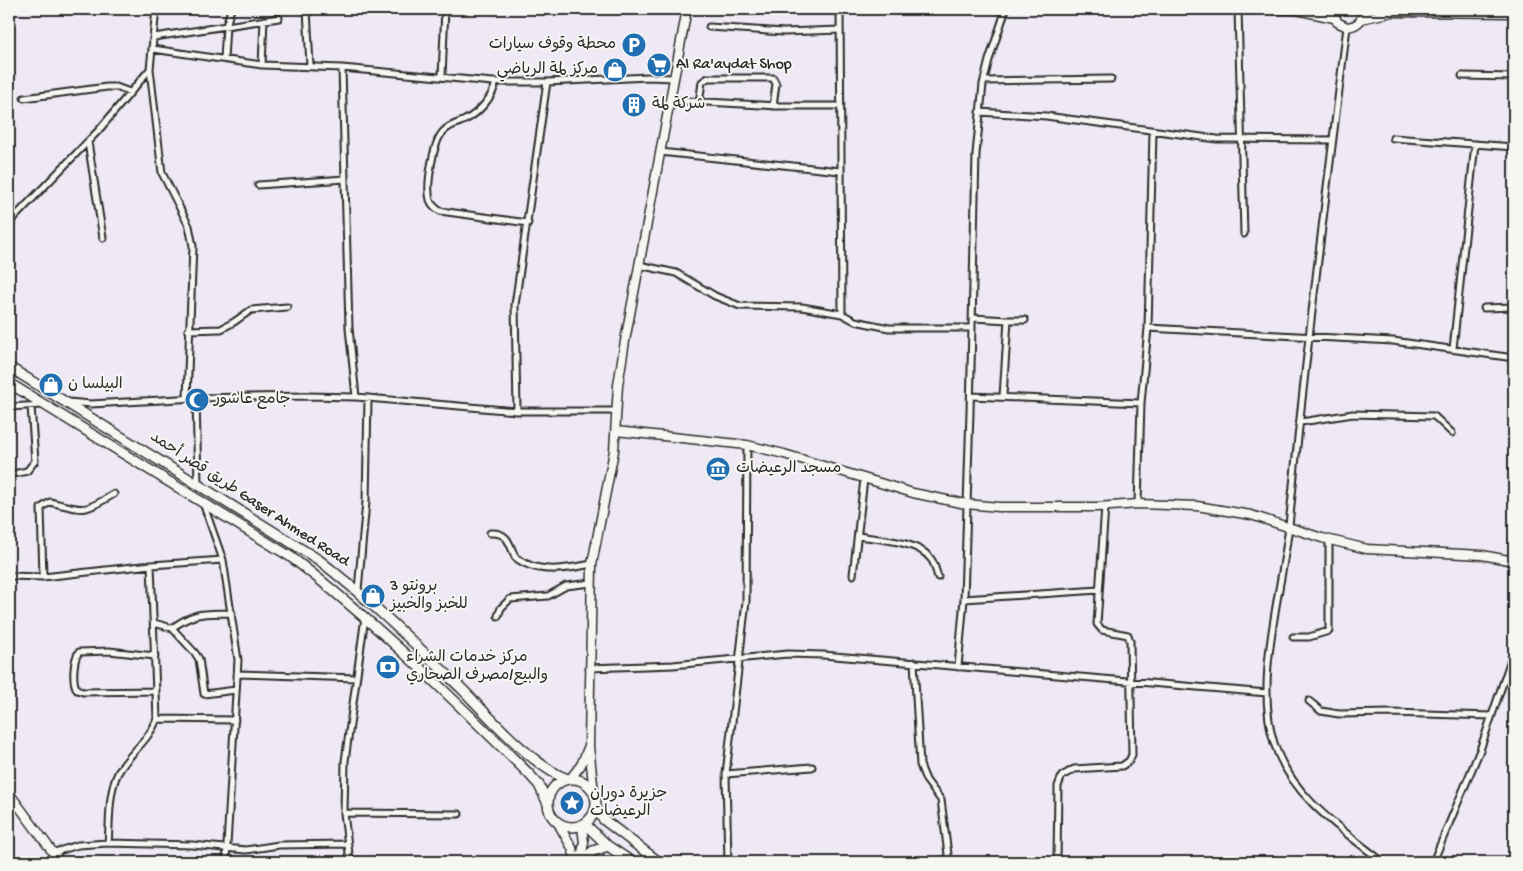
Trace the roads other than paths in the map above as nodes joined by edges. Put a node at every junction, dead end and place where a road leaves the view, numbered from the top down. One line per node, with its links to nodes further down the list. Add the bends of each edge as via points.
1 (156, 9): 24 (street)
2 (231, 9): 20 (street)
3 (307, 9): 28 (street)
4 (445, 9): 31 (street)
5 (687, 9): 34 (street)
6 (840, 9): 23 (street)
7 (1006, 9): 36 (street)
8 (1238, 9): 48 (street)
9 (1275, 9): 10 (street)
10 (1301, 9): 17 (street)
11 (1333, 9): 17 (street)
12 (1364, 9): 18 (street)
13 (1383, 9): 14 (street)
14 (1396, 11): 15 (street); 18 (street)
15 (1514, 13)
16 (279, 18): 19 (street)
17 (1334, 18): 22 (street)
18 (1362, 19): 22 (street)
19 (264, 20): 20 (street); 27 (street)
20 (226, 26): 24 (street); 26 (street)
21 (709, 27): 23 (street, via 784,32)
22 (1347, 27): 49 (street)
23 (840, 30): 44 (street)
24 (154, 37): 25 (street)
25 (153, 49): 26 (street); 30 (street)
26 (224, 59): 27 (street)
27 (262, 64): 28 (street)
28 (310, 66): 29 (street)
29 (342, 68): 31 (street); 55 (street)
30 (150, 69): 39 (street); 71 (street, via 162,173 189,226 193,246)
31 (442, 76): 37 (street)
32 (1462, 76): 33 (street)
33 (1514, 77)
34 (674, 78): 38 (street); 41 (street)
35 (1110, 79): 36 (street)
36 (984, 81): 45 (street)
37 (496, 82): 38 (street); 58 (street, via 491,96 481,107 468,118 448,127 436,144 429,198 440,211)
38 (547, 82): 58 (street)
39 (130, 92): 40 (street, via 116,87); 50 (street)
40 (24, 98)
41 (670, 100): 42 (street); 53 (street)
42 (699, 103): 43 (street); 43 (street, via 702,82 708,78 773,78 776,84)
43 (773, 106): 44 (street)
44 (840, 106): 54 (street)
45 (979, 112): 46 (street, via 1046,116); 66 (street)
46 (1153, 132): 48 (street); 70 (street)
47 (1393, 138): 51 (street)
48 (1241, 140): 49 (street); 59 (street)
49 (1333, 140): 72 (street)
50 (88, 142): 57 (street); 60 (street)
51 (1475, 144): 52 (street); 73 (street)
52 (1514, 147)
53 (660, 152): 54 (street); 61 (street)
54 (840, 171): 65 (street)
55 (345, 179): 56 (street); 79 (street, via 349,328)
56 (258, 185)
57 (9, 223)
58 (528, 223): 88 (street, via 515,305)
59 (1244, 234)
60 (102, 238)
61 (639, 265): 65 (street, via 676,272 715,296 740,306 802,307); 89 (street, via 625,341)
62 (287, 307): 71 (street, via 251,310 221,329)
63 (1514, 307): 64 (street)
64 (1484, 308)
65 (842, 314): 69 (street, via 855,321 889,328)
66 (973, 318): 67 (street); 69 (street)
67 (1008, 320): 68 (street); 78 (street)
68 (1025, 320)
69 (972, 328): 77 (street)
70 (1148, 328): 72 (street); 84 (street)
71 (188, 330): 80 (street)
72 (1309, 338): 73 (street, via 1393,342); 90 (street)
73 (1452, 350): 74 (street)
74 (1514, 358)
75 (9, 367): 83 (main road, طريق قصر أحمد Gaser Ahmed Road)
76 (9, 383): 85 (main road, طريق قصر أحمد Gaser Ahmed Road)
77 (970, 396): 78 (street); 99 (street)
78 (1003, 396): 84 (street)
79 (356, 397): 81 (street); 82 (street)
80 (187, 398): 81 (street); 83 (street, via 90,404)
81 (196, 398): 96 (street)
82 (368, 398): 88 (street); 115 (street, via 366,502)
83 (67, 402): 96 (main road, طريق قصر أحمد Gaser Ahmed Road)
84 (1141, 403): 100 (street)
85 (45, 405): 86 (street); 98 (main road, طريق قصر أحمد Gaser Ahmed Road)
86 (31, 406): 87 (street); 94 (street, via 35,461 27,472)
87 (9, 407)
88 (517, 411): 89 (street)
89 (617, 411): 91 (street)
90 (1300, 422): 92 (street, via 1353,414 1434,416); 102 (street)
91 (616, 431): 93 (street); 108 (street)
92 (1452, 433)
93 (747, 445): 95 (street); 126 (street, via 747,575)
94 (9, 475)
95 (864, 479): 99 (street); 104 (street)
96 (198, 484): 115 (main road, طريق قصر أحمد Gaser Ahmed Road, via 319,560)
97 (114, 494): 112 (street, via 88,509 72,509 50,502 44,505)
98 (202, 502): 106 (street); 119 (main road, طريق قصر أحمد Gaser Ahmed Road, via 291,557)
99 (966, 504): 101 (street, via 999,507); 117 (street)
100 (1138, 504): 101 (street); 102 (street, via 1215,508)
101 (1105, 506): 116 (street)
102 (1289, 526): 105 (street); 135 (street)
103 (490, 533): 108 (street, via 509,539 515,557 534,567 562,569)
104 (858, 536): 111 (street); 113 (street, via 904,544 921,551 931,559)
105 (1329, 540): 107 (street, via 1367,549 1482,555); 123 (street, via 1329,632)
106 (223, 560): 109 (street); 118 (street)
107 (1514, 561)
108 (592, 564): 114 (street)
109 (151, 565): 112 (street); 121 (street)
110 (9, 576): 112 (street)
111 (853, 576)
112 (44, 577)
113 (938, 578)
114 (591, 583): 120 (street, via 566,586 548,596 510,599 500,608); 129 (street)
115 (358, 590): 143 (main road, طريق قصر أحمد Gaser Ahmed Road, via 510,736 555,774)
116 (1098, 590): 117 (street); 132 (street, via 1097,624 1102,630 1128,635)
117 (964, 599): 128 (street)
118 (232, 613): 122 (street, via 196,614); 130 (street)
119 (365, 616): 131 (street); 146 (main road, طريق قصر أحمد Gaser Ahmed Road, via 529,774 539,785)
120 (498, 616)
121 (154, 623): 122 (street); 125 (street)
122 (172, 628): 133 (street, via 199,659 204,694)
123 (1293, 637)
124 (1514, 650): 137 (street)
125 (155, 656): 134 (street); 134 (street, via 110,651 79,652 74,685 83,692)
126 (741, 657): 127 (street, via 822,654); 129 (street, via 673,665); 142 (street)
127 (914, 662): 128 (street); 164 (street, via 920,766 941,800)
128 (958, 667): 132 (street)
129 (589, 668): 140 (street)
130 (238, 674): 131 (street); 133 (street)
131 (356, 678): 148 (street, via 345,760)
132 (1132, 681): 135 (street); 165 (street, via 1132,755 1128,762 1115,767 1074,769 1065,772 1060,780)
133 (236, 690): 139 (street)
134 (156, 691): 138 (street)
135 (1267, 693): 166 (street, via 1273,740 1280,761 1292,780 1337,826)
136 (1309, 701): 137 (street, via 1320,711 1334,713)
137 (1492, 716): 167 (street)
138 (157, 719): 139 (street); 152 (street, via 147,739 115,780)
139 (235, 720): 155 (street)
140 (589, 746): 143 (street); 144 (street)
141 (812, 767): 142 (street)
142 (726, 774): 163 (street)
143 (569, 779): 144 (main road, via 587,784); 146 (main road, via 553,788)
144 (594, 793): 147 (main road)
145 (10, 798): 156 (street)
146 (548, 804): 150 (main road)
147 (596, 809): 151 (main road, via 592,818); 162 (main road, via 604,820)
148 (344, 813): 149 (street); 153 (street)
149 (459, 814)
150 (558, 823): 151 (main road, via 566,827); 160 (street)
151 (583, 825): 154 (main road); 160 (street, via 584,844)
152 (108, 843): 155 (street); 156 (street, via 78,845)
153 (348, 844): 155 (street, via 278,845 246,850); 159 (street)
154 (608, 846): 160 (main road, via 593,851); 161 (main road)
155 (225, 848): 158 (street)
156 (52, 852): 157 (street)
157 (60, 862)
158 (226, 862)
159 (350, 862)
160 (579, 862)
161 (632, 862)
162 (659, 862)
163 (728, 862)
164 (949, 862)
165 (1057, 862)
166 (1383, 862)
167 (1433, 862)

